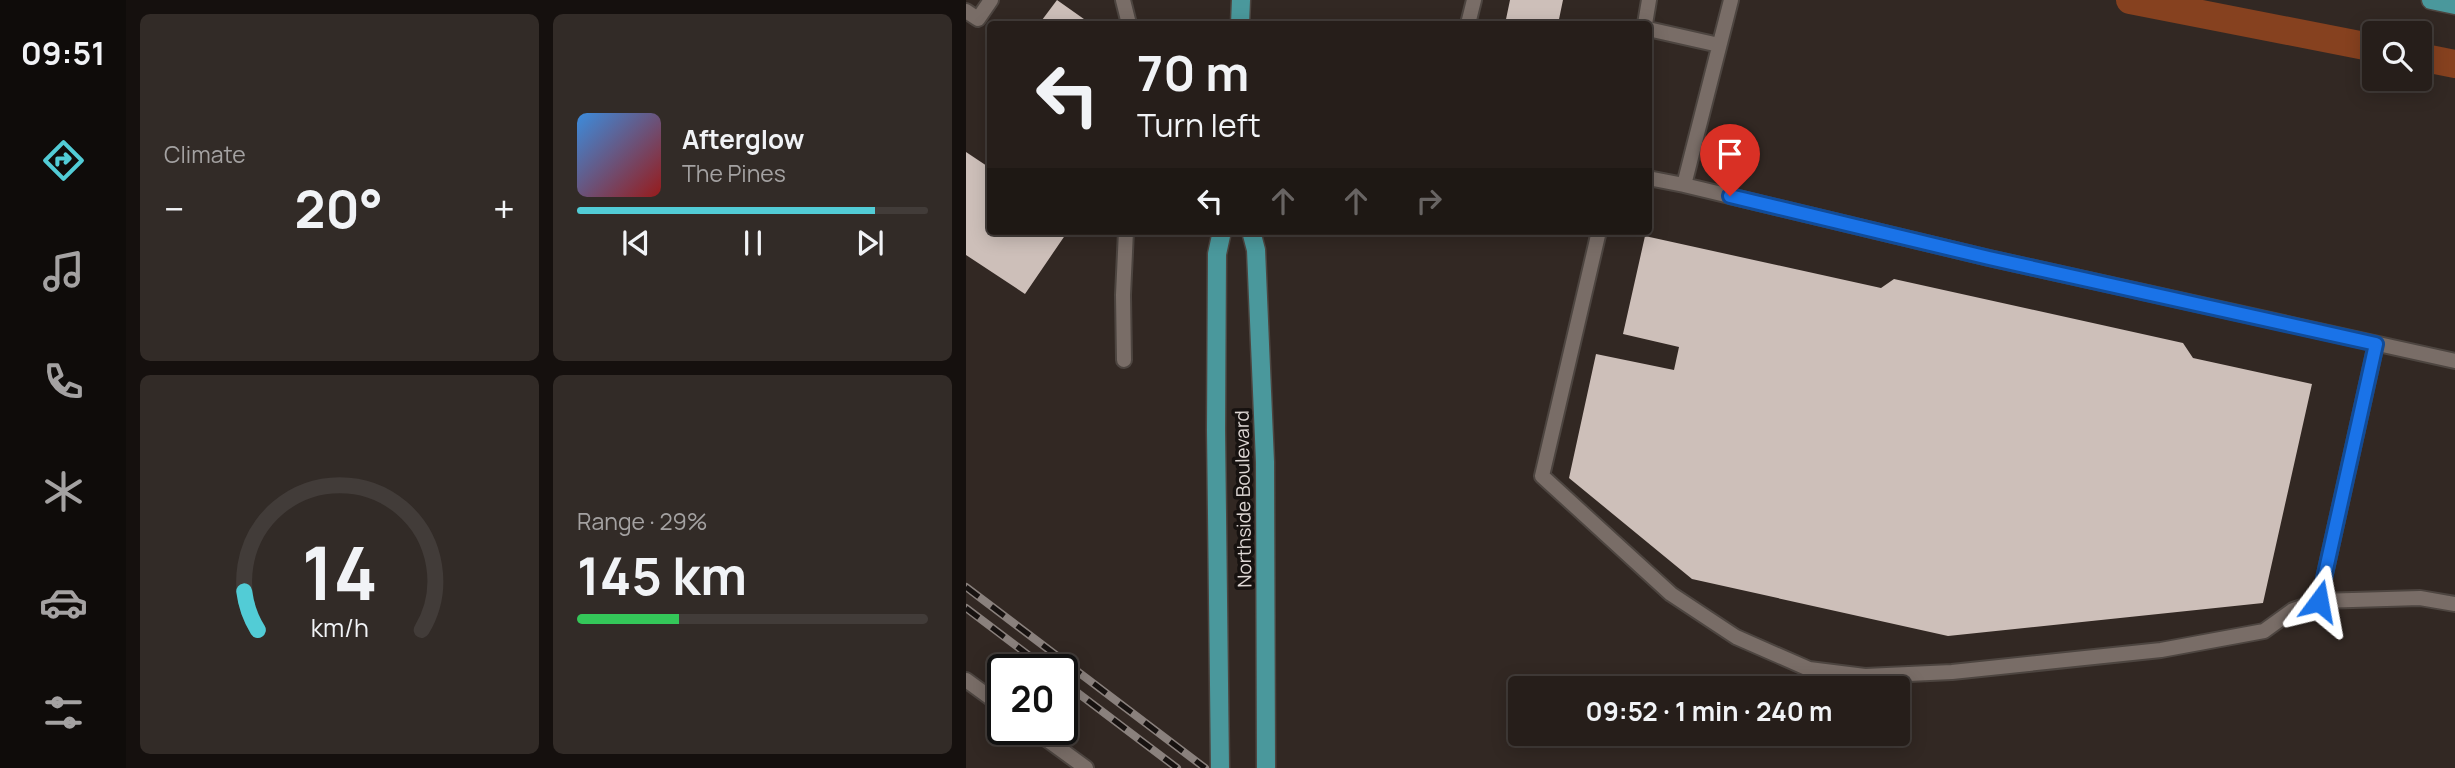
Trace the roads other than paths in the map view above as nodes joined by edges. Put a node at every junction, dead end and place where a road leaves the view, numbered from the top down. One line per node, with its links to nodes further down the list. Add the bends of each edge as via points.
1 (991, 0): 9 (lane, via 978,19)
2 (1123, 0): 10 (lane)
3 (1241, 0): 11 (main road)
4 (1474, 0): 12 (lane)
5 (1649, 0): 13 (lane)
6 (1731, 0): 15 (lane)
7 (2431, 0): 8 (main road)
8 (2455, 5)
9 (966, 10)
10 (1128, 21)
11 (1240, 21)
12 (1469, 21)
13 (1647, 21)
14 (1652, 28): 15 (lane)
15 (1719, 46): 17 (lane)
16 (1652, 179): 17 (lane)
17 (1684, 185): 22 (lane)
18 (1126, 235): 23 (lane)
19 (1221, 235): 31 (main road, Northside Boulevard, via 1217,254 1216,430)
20 (1252, 235): 32 (main road, Northside Boulevard, via 1265,462)
21 (1598, 235): 25 (lane, via 1542,476 1671,594 1736,637 1809,670 1865,676 1952,672 2161,650 2264,631 2293,610)
22 (2376, 344): 24 (lane); 25 (lane)
23 (1124, 360)
24 (2455, 361)
25 (2319, 601): 26 (lane, via 2420,598)
26 (2455, 604)
27 (966, 680): 28 (lane)
28 (987, 695)
29 (1055, 745): 30 (lane)
30 (1086, 768)
31 (1220, 768)
32 (1266, 768)

